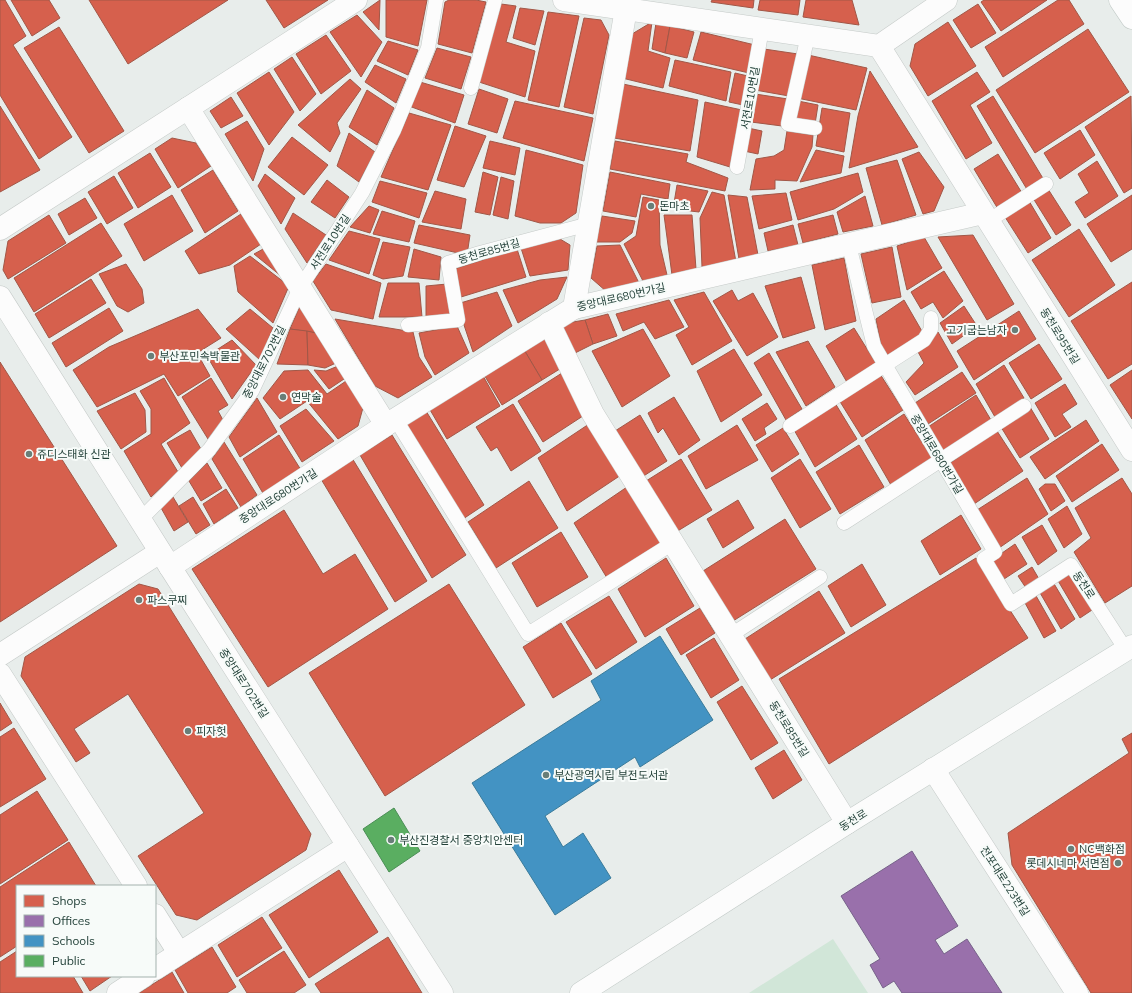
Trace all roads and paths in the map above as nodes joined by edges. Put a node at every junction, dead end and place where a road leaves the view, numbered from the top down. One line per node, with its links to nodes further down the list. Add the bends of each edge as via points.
1 (356, 0): 13 (street)
2 (436, 0): 21 (lane, 서전로10번길, via 428,48 394,130 362,193)
3 (495, 0): 12 (lane)
4 (564, 0): 7 (street)
5 (946, 0): 11 (street)
6 (1120, 0): 8 (street)
7 (627, 4): 9 (street); 18 (street)
8 (1132, 18)
9 (762, 29): 10 (street); 15 (lane, 서전로10번길)
10 (808, 35): 11 (street); 14 (lane, via 788,124)
11 (879, 46): 17 (street, 동천로95번길)
12 (471, 88)
13 (188, 108): 19 (street); 21 (street)
14 (816, 128)
15 (737, 167)
16 (1046, 184): 17 (lane)
17 (986, 217): 20 (street, 중앙대로680번가길); 31 (street, 동천로95번길)
18 (588, 224): 23 (street); 26 (lane, 동천로85번길, via 448,263 458,320)
19 (0, 229)
20 (849, 245): 23 (street, 중앙대로680번가길); 27 (lane, 중앙대로680번가길, via 874,346)
21 (300, 288): 29 (street); 33 (lane, 중앙대로702번길, via 252,391 209,450)
22 (0, 297): 33 (street, 중앙대로702번길)
23 (574, 308): 25 (street, 중앙대로680번가길)
24 (931, 318): 27 (lane, via 931,329 924,340)
25 (549, 323): 29 (street, 중앙대로680번가길); 35 (street, 동천로85번길, via 593,414)
26 (408, 325)
27 (885, 365): 30 (lane); 32 (lane, 중앙대로680번가길)
28 (1024, 406): 32 (lane)
29 (391, 422): 35 (lane, via 528,634); 37 (street, 중앙대로680번가길)
30 (790, 426)
31 (1132, 450)
32 (941, 461): 34 (lane); 36 (lane, 중앙대로680번가길)
33 (140, 520): 37 (street, 중앙대로702번길)
34 (844, 523)
35 (673, 542): 39 (street, 동천로85번길)
36 (990, 542): 40 (lane, 동천로, via 996,552 984,559 1011,604 1071,565)
37 (165, 560): 41 (street, 중앙대로680번가길); 45 (street, 중앙대로702번길)
38 (820, 577): 39 (lane)
39 (731, 635): 44 (street, 동천로85번길)
40 (1129, 648): 43 (street, 동천로)
41 (0, 655)
42 (0, 674): 46 (street)
43 (933, 769): 44 (street, 동천로); 54 (street, 전포대로223번길)
44 (847, 823): 53 (street, 동천로)
45 (348, 846): 48 (street); 52 (street, 중앙대로702번길)
46 (135, 885)
47 (156, 917): 48 (street)
48 (179, 953): 49 (street)
49 (156, 968)
50 (143, 977): 51 (street)
51 (121, 992)
52 (442, 993)
53 (581, 993)
54 (1077, 993)

